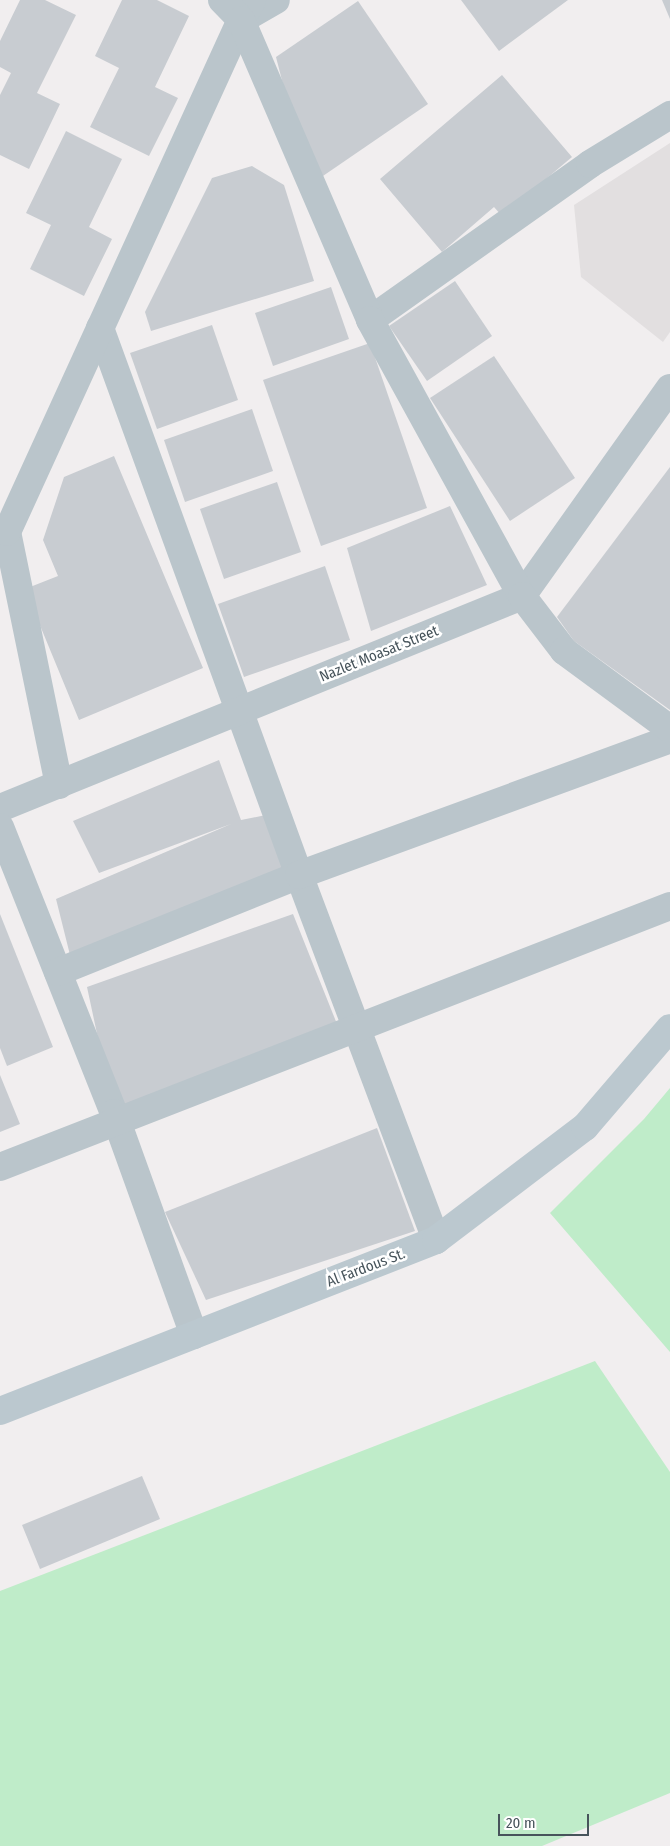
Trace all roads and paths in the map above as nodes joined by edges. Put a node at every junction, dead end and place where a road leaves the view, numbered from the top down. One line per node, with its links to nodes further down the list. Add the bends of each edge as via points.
1 (222, 0): 3 (street)
2 (276, 0): 3 (street)
3 (247, 10): 5 (street); 6 (street)
4 (670, 115): 5 (street, via 590,164)
5 (370, 320): 8 (street)
6 (100, 328): 9 (street); 12 (street, via 7,532)
7 (670, 388): 8 (street)
8 (522, 596): 9 (street, Nazlet Moasat Street); 10 (street, via 564,651)
9 (240, 710): 12 (street, Nazlet Moasat Street); 15 (street)
10 (670, 729)
11 (670, 739): 15 (street)
12 (59, 785): 13 (street, Nazlet Moasat Street)
13 (0, 808)
14 (0, 827): 17 (street)
15 (299, 875): 17 (street); 18 (street)
16 (670, 906): 18 (street)
17 (58, 972): 20 (street)
18 (357, 1028): 20 (street); 22 (street)
19 (670, 1028): 22 (main road, Al Fardous St., via 585,1127)
20 (117, 1122): 21 (street); 23 (street)
21 (0, 1167)
22 (436, 1240): 23 (main road, Al Fardous St.)
23 (194, 1335): 24 (main road, Al Fardous St.)
24 (0, 1411)

